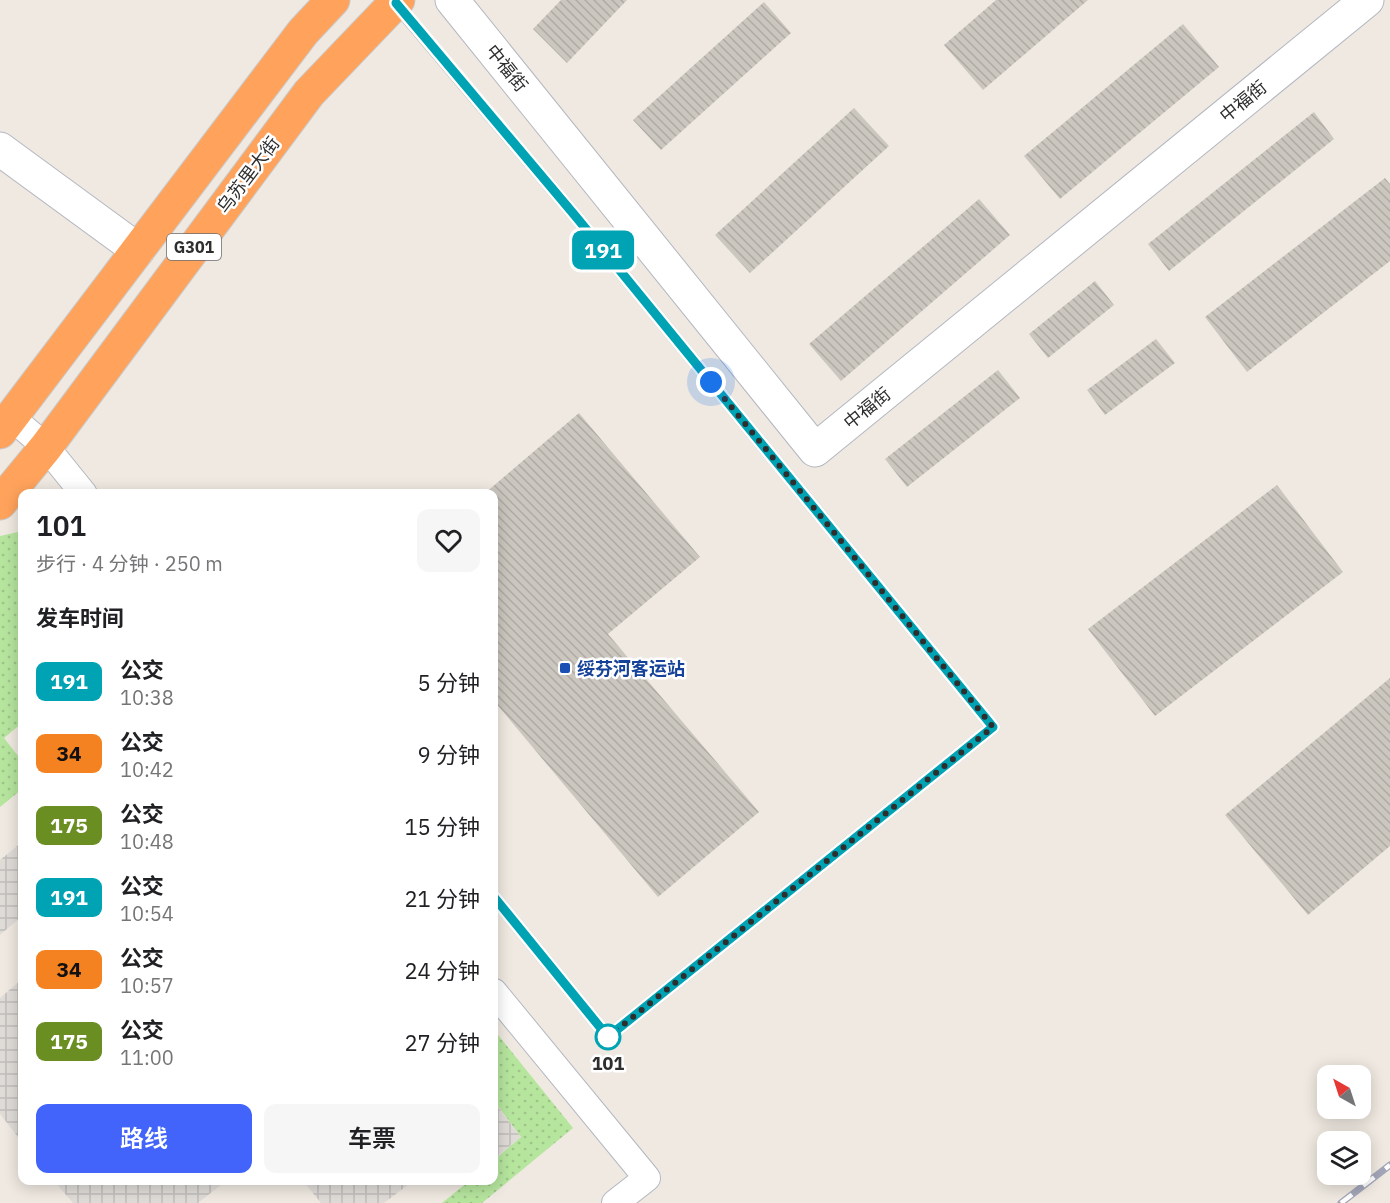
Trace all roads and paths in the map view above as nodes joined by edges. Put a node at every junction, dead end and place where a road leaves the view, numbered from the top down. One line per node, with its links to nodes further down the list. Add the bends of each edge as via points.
1 (333, 0): 6 (highway, G301, via 303,32)
2 (452, 0): 3 (street, 中福街, via 815,450)
3 (1367, 0)
4 (397, 1): 8 (highway, 乌苏里大街 / G301, via 309,93); 11 (lane, via 993,727 608,1037)
5 (0, 149): 6 (street)
6 (138, 250): 7 (highway, G301)
7 (6, 425): 8 (street)
8 (46, 447): 9 (street); 10 (highway, 乌苏里大街 / G301)
9 (80, 489)
10 (0, 503)
11 (498, 902)
12 (498, 997): 13 (street, via 646,1178)
13 (615, 1203)

